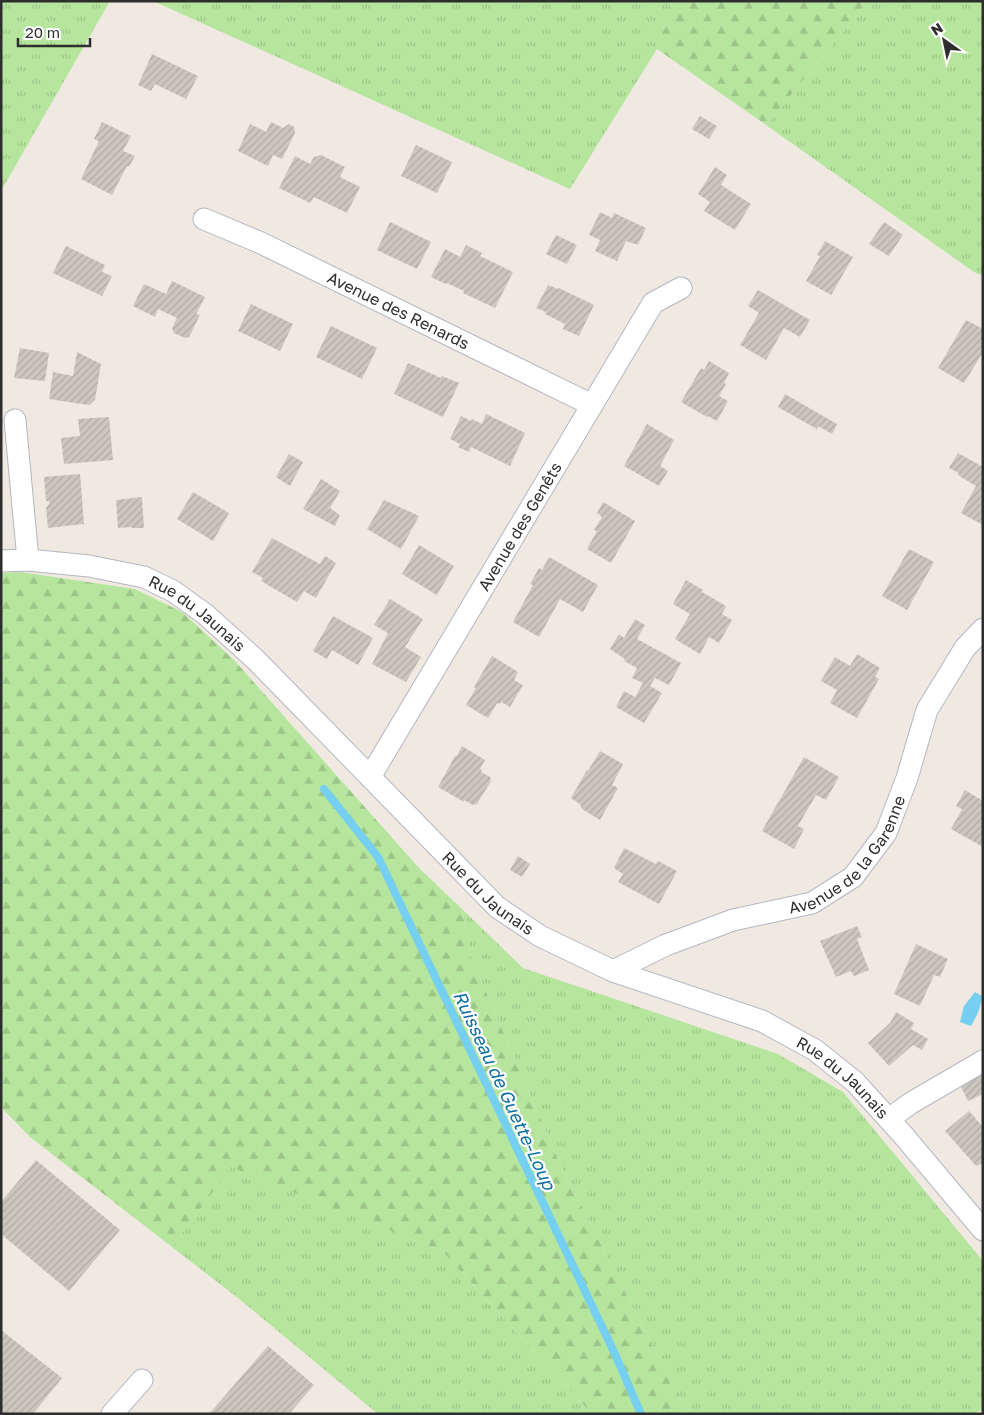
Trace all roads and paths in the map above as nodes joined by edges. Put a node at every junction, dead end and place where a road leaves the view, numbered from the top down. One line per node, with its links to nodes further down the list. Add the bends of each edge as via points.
1 (204, 218): 3 (street, Avenue des Renards)
2 (681, 288): 3 (street, Avenue des Genêts, via 653,303)
3 (592, 405): 8 (street, Avenue des Genêts)
4 (15, 420): 5 (street)
5 (28, 560): 6 (street, Rue du Jaunais); 8 (street, Rue du Jaunais, via 90,566 144,577 173,591 205,614 256,660)
6 (1, 561)
7 (983, 629): 9 (street, Avenue de la Garenne, via 965,648 927,710 907,778 886,833 853,877 812,902 733,920 666,945)
8 (370, 777): 9 (street, Rue du Jaunais, via 497,907 540,936)
9 (613, 971): 11 (street, Rue du Jaunais, via 762,1021 816,1050 855,1082)
10 (983, 1061): 11 (street, via 911,1103)
11 (889, 1120): 12 (street, Rue du Jaunais)
12 (983, 1230)
13 (142, 1380): 14 (street)
14 (112, 1414)

